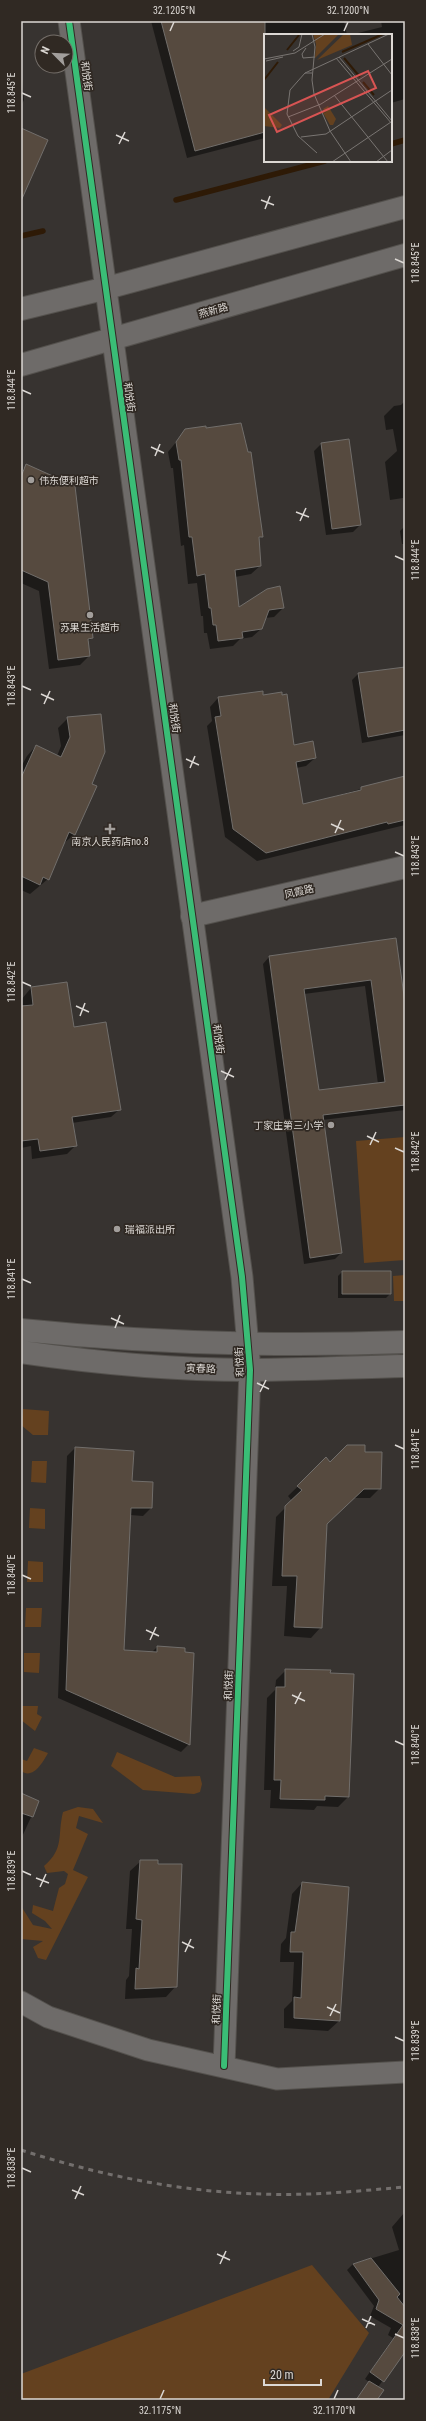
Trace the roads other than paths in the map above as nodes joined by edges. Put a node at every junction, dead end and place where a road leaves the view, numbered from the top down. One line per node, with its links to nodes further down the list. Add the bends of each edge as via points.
1 (69, 21): 4 (street, 和悦街)
2 (405, 207): 4 (street)
3 (405, 255): 6 (street, 燕新路)
4 (107, 288): 5 (street); 6 (street, 和悦街)
5 (21, 309)
6 (112, 339): 7 (street, 燕新路); 9 (street, 和悦街)
7 (21, 365)
8 (405, 867): 9 (street, 凤霞路)
9 (192, 916): 11 (street, 和悦街, via 242,1277)
10 (21, 1330): 11 (street, via 105,1338)
11 (248, 1342): 12 (street, via 326,1345); 15 (street, 和悦街)
12 (405, 1342)
13 (21, 1352): 15 (street, 寅春路, via 101,1363)
14 (405, 1366): 15 (street, 寅春路)
15 (250, 1370): 17 (street, 和悦街)
16 (21, 2002): 17 (street, via 48,2016 148,2050)
17 (224, 2066): 18 (street, via 277,2079)
18 (405, 2072)

